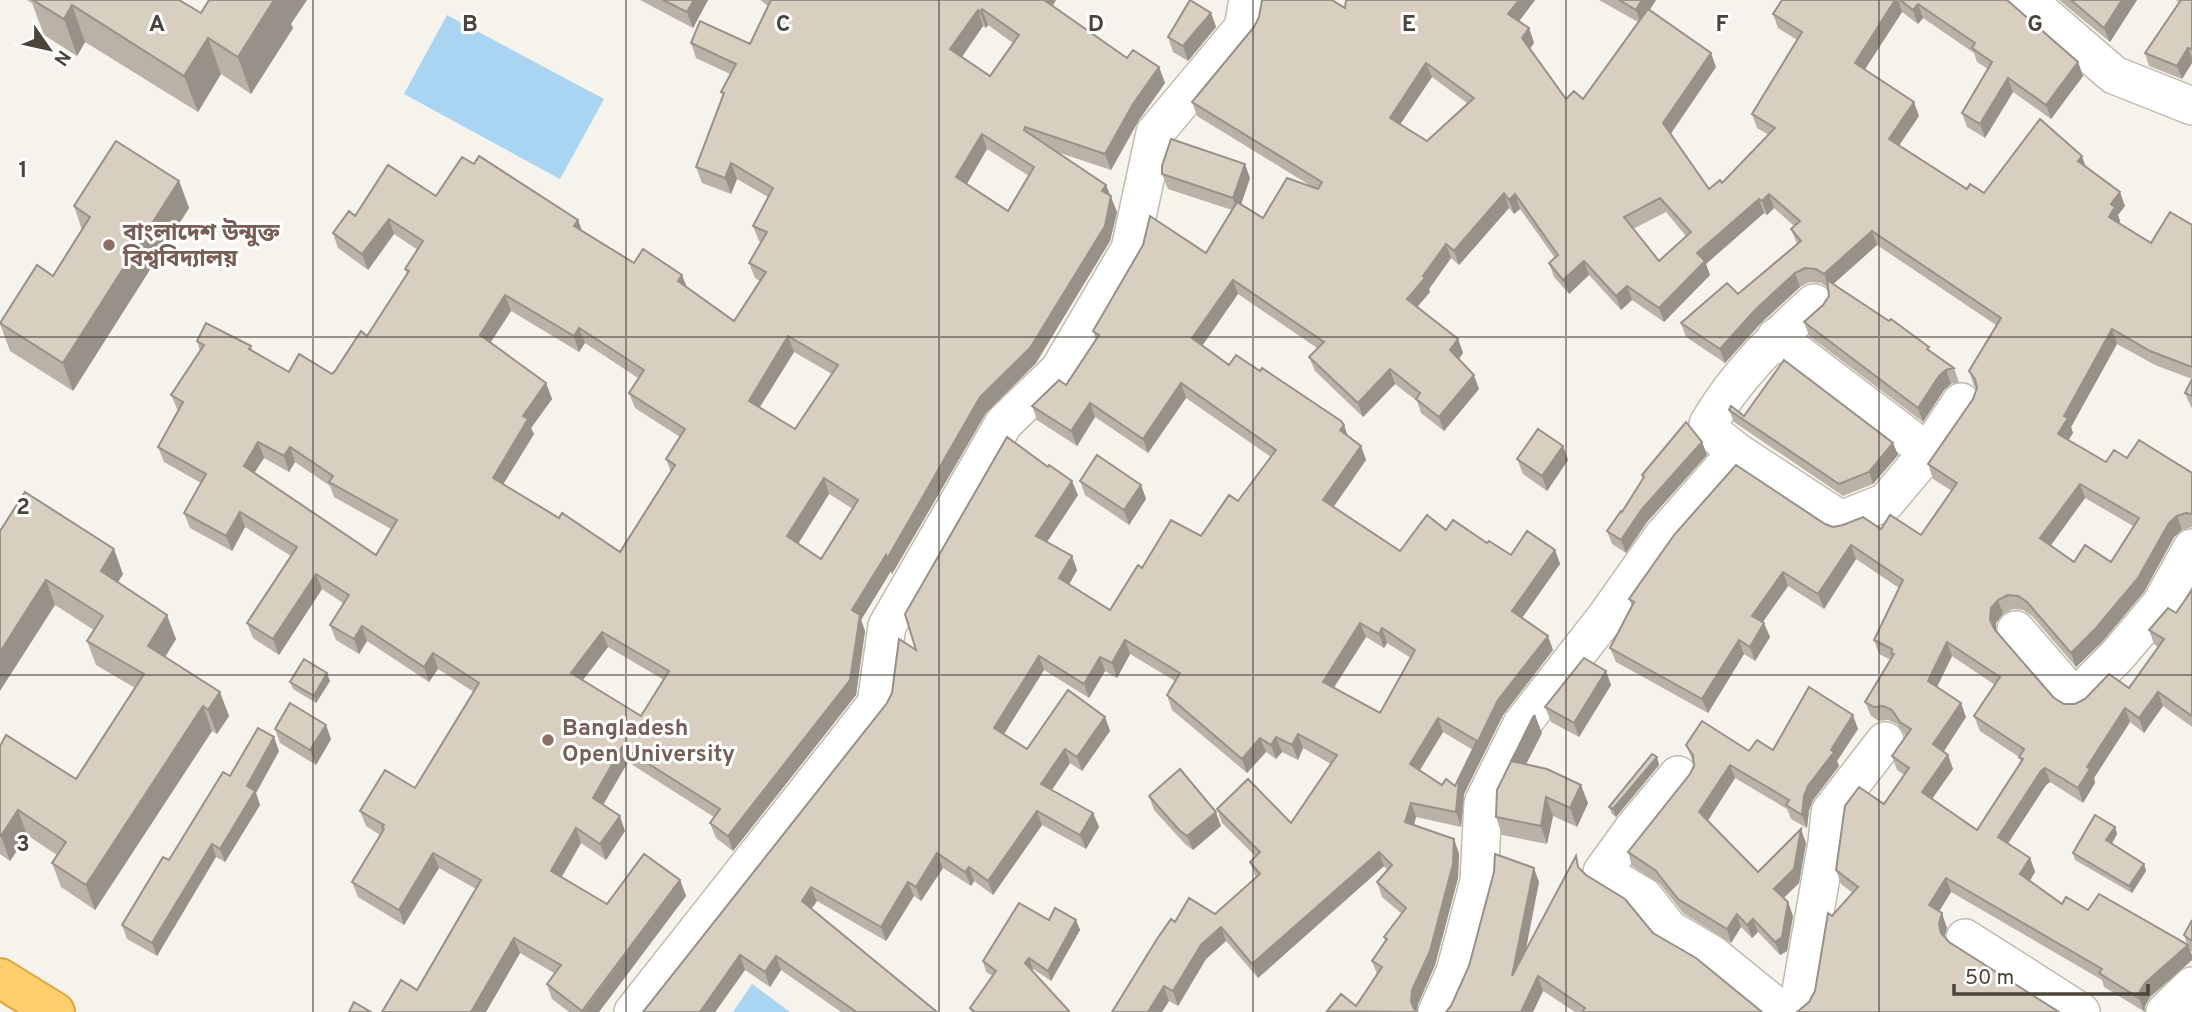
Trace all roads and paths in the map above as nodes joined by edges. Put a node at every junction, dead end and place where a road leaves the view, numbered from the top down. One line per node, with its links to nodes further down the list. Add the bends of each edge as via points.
1 (1248, 0): 17 (street, via 1243,28 1155,133 1124,260 1059,370 1004,423 887,626 876,704)
2 (2027, 0): 3 (street, via 2114,75)
3 (2192, 106)
4 (1814, 303): 5 (street)
5 (1776, 337): 7 (street, via 1721,401 1708,424); 8 (street)
6 (1961, 402): 8 (street)
7 (1737, 452): 8 (street, via 1841,520 1886,502); 18 (street, via 1663,536 1522,724 1483,803 1479,881 1455,972)
8 (1928, 452)
9 (2192, 548): 10 (street, via 2161,604 2075,698)
10 (2016, 630)
11 (1885, 741): 20 (street, via 1830,812 1799,1002)
12 (1678, 775): 19 (street, via 1602,872 1644,897 1669,929 1713,955)
13 (1965, 937): 21 (street)
14 (0, 978): 16 (highway)
15 (2192, 986): 22 (street)
16 (55, 1012)
17 (633, 1012)
18 (1437, 1012)
19 (1783, 1012)
20 (1789, 1012)
21 (2081, 1012)
22 (2165, 1012)

